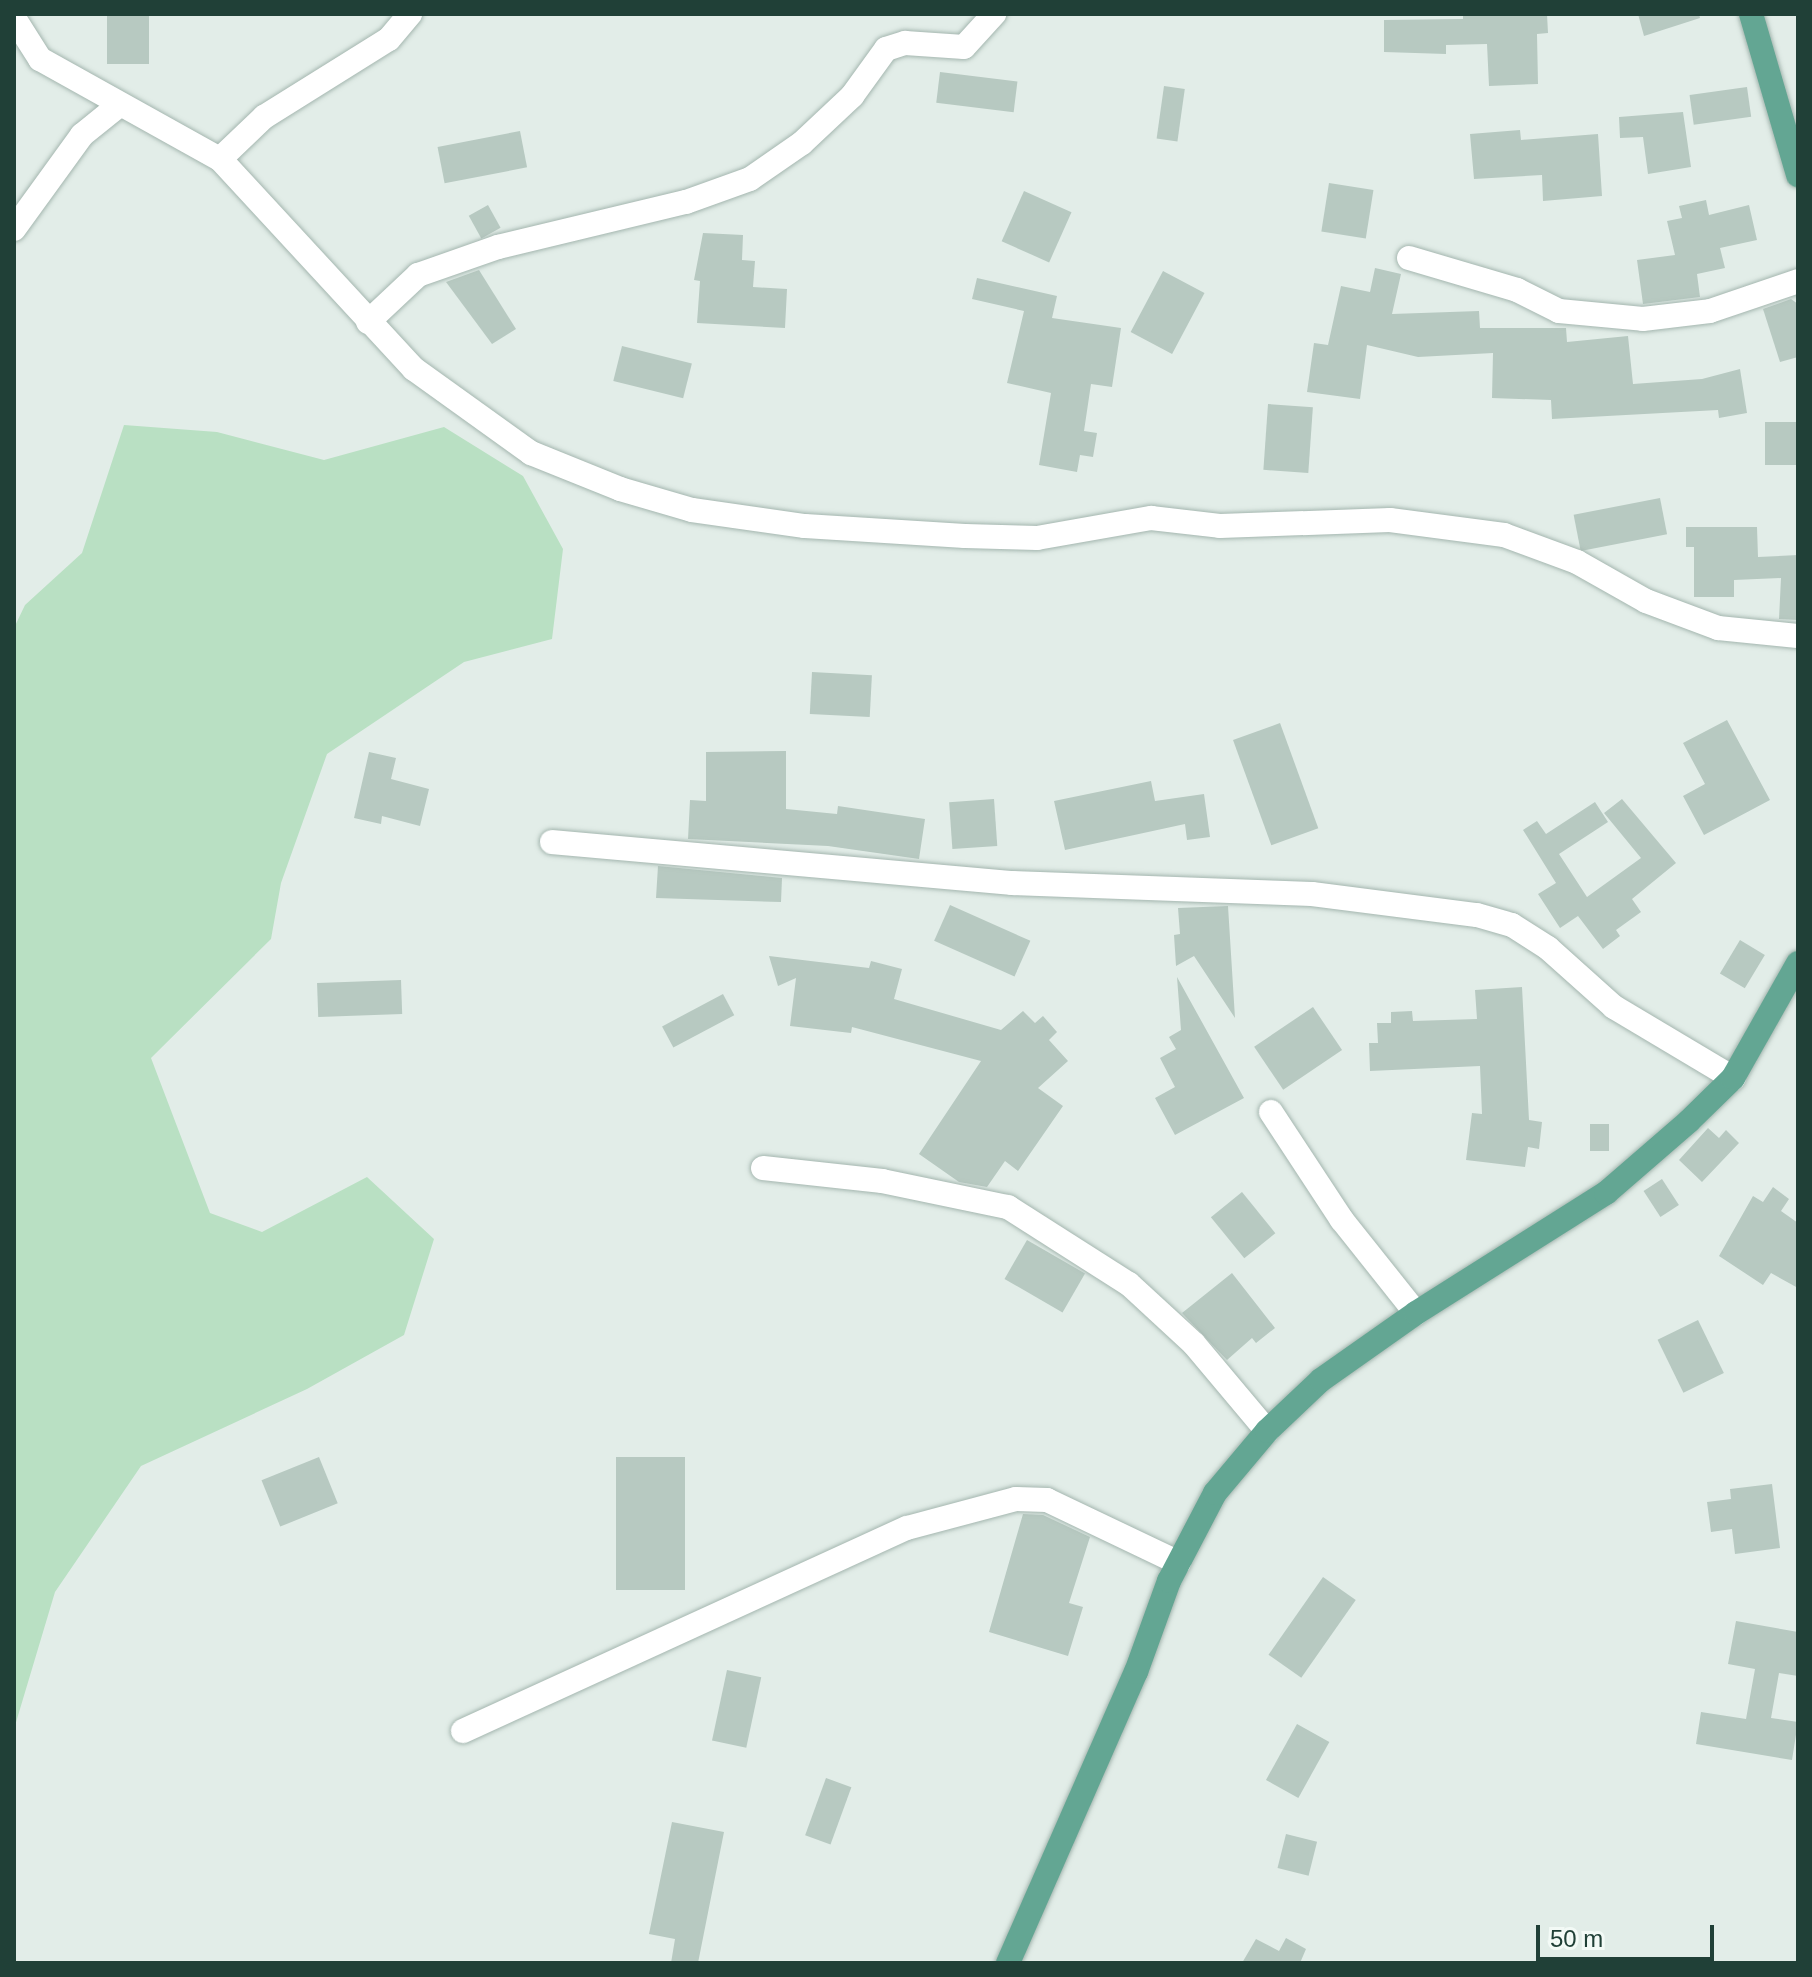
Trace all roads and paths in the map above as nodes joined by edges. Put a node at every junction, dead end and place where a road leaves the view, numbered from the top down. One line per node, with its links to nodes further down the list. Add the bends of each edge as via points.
1 (410, 14): 6 (street, via 389,39 264,117)
2 (994, 14): 11 (street, via 964,47 905,43 886,49 852,96 802,143 750,179 686,202 498,247 418,275)
3 (1751, 14): 7 (main road)
4 (14, 18): 5 (street, via 40,59)
5 (118, 106): 6 (street); 8 (street, via 82,135)
6 (220, 159): 11 (street)
7 (1798, 175)
8 (14, 229)
9 (1409, 258): 10 (street, via 1517,290 1559,311 1643,319 1710,311)
10 (1798, 281)
11 (368, 322): 12 (street, via 414,369 531,453 620,489 692,510 805,526 1023,538 1151,518 1220,526 1390,520 1504,535 1577,562 1646,601 1718,628)
12 (1798, 636)
13 (552, 842): 15 (street, via 1012,883 1312,894 1477,915 1512,925 1548,948 1614,1007)
14 (1798, 963): 15 (main road)
15 (1733, 1078): 18 (main road, via 1606,1193)
16 (1271, 1112): 18 (street, via 1342,1220)
17 (763, 1168): 19 (street, via 882,1181 1008,1207 1129,1284 1194,1344)
18 (1416, 1313): 19 (main road, via 1321,1380)
19 (1267, 1431): 20 (main road, via 1215,1493)
20 (1179, 1563): 21 (street, via 1047,1500 1016,1499 907,1528); 22 (main road)
21 (463, 1731)
22 (1008, 1963)

